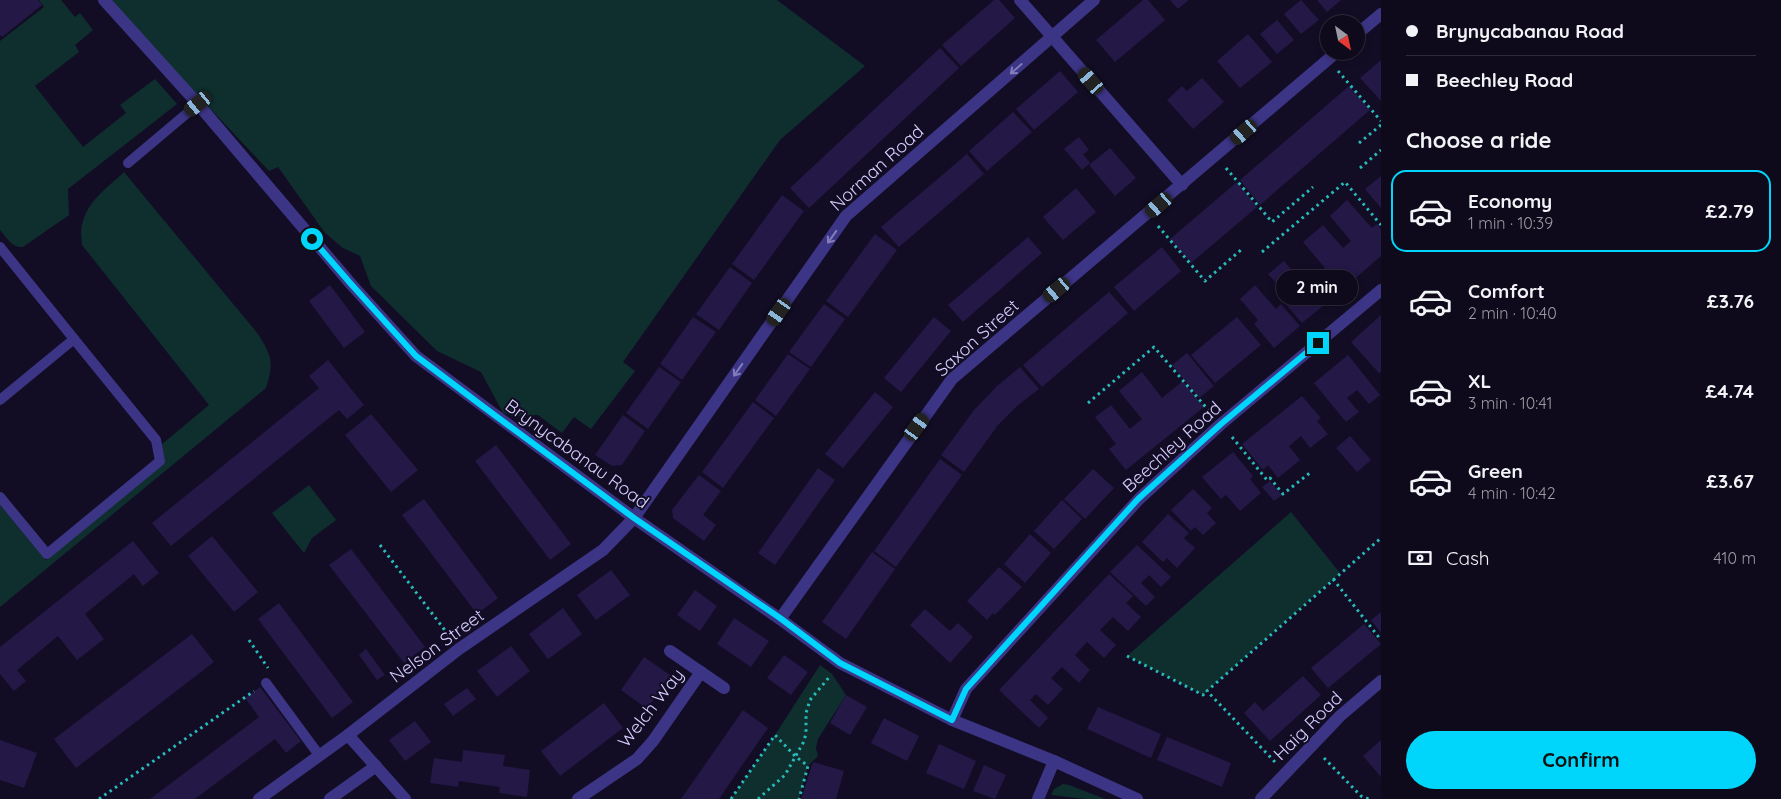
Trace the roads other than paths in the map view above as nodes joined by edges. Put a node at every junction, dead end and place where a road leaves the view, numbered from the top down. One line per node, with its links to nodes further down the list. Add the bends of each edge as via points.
1 (104, 0): 8 (street, Brynycabanau Road)
2 (1020, 0): 6 (street)
3 (1094, 0): 6 (street, Norman Road)
4 (1381, 14): 5 (street)
5 (1365, 27)
6 (1053, 37): 10 (street); 16 (street, Norman Road, one-way to 16, via 846,216)
7 (1327, 60): 10 (street, Saxon Street)
8 (198, 104): 9 (lane); 16 (street, Brynycabanau Road, via 416,356)
9 (128, 163)
10 (1182, 185): 17 (street, Saxon Street, via 952,379)
11 (0, 248): 13 (lane)
12 (1381, 290): 23 (street, Beechley Road, via 1221,424 1138,499 966,689)
13 (74, 339): 14 (lane); 15 (lane, via 156,440 160,461 47,554)
14 (0, 400)
15 (0, 497)
16 (634, 518): 17 (street, Brynycabanau Road); 24 (street, Nelson Street, via 603,550 460,649)
17 (780, 618): 23 (street, Brynycabanau Road, via 840,663)
18 (670, 651): 19 (street, Welch Way)
19 (702, 672): 22 (street, Welch Way); 31 (street, Welch Way, via 637,759)
20 (1381, 681): 34 (street, Haig Road, via 1340,716)
21 (266, 682): 25 (lane)
22 (724, 688)
23 (952, 720): 26 (street, Brynycabanau Road)
24 (348, 735): 25 (street, Nelson Street); 27 (street)
25 (319, 754): 28 (street, Nelson Street)
26 (1054, 761): 32 (street); 33 (street, Brynycabanau Road)
27 (376, 766): 29 (street); 30 (street)
28 (259, 799)
29 (330, 799)
30 (405, 799)
31 (578, 799)
32 (1038, 799)
33 (1136, 799)
34 (1261, 799)

